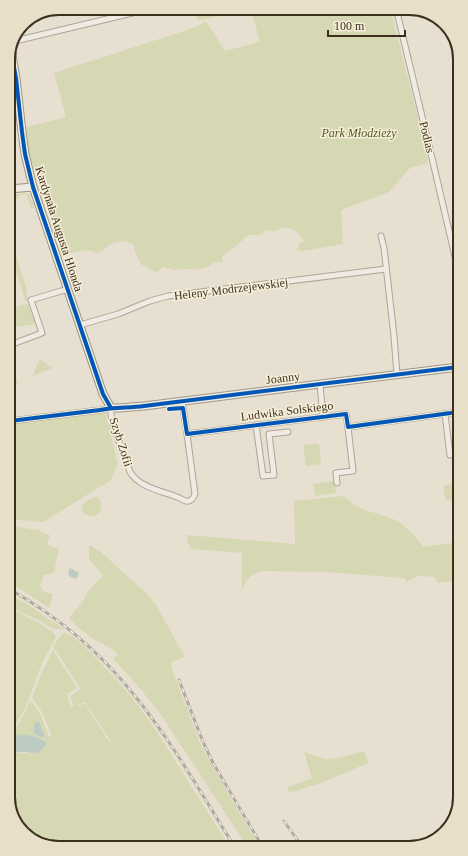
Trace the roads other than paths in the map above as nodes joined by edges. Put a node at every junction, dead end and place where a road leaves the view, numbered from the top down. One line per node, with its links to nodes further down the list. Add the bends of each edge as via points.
1 (124, 15): 3 (street)
2 (398, 15): 8 (street, Podlas)
3 (19, 40)
4 (15, 75): 5 (street, Kardynała Augusta Hlonda, via 25,154)
5 (33, 186): 6 (street); 10 (street, Kardynała Augusta Hlonda)
6 (15, 188)
7 (381, 236): 9 (street)
8 (453, 248)
9 (386, 269): 11 (street, Heleny Modrzejewskiej, via 168,296); 14 (street)
10 (68, 290): 11 (street, Kardynała Augusta Hlonda); 12 (street, via 32,300 42,333)
11 (80, 325): 17 (street, Kardynała Augusta Hlonda, via 102,394)
12 (15, 343)
13 (453, 368): 14 (street, Joanny)
14 (397, 375): 15 (street, Joanny)
15 (320, 384): 16 (street, Joanny); 20 (street)
16 (182, 401): 17 (street, Joanny); 25 (street)
17 (112, 408): 21 (street); 25 (street, Szyb Zofii, via 113,425 133,476 137,481 186,501 191,500 195,494)
18 (453, 413): 19 (street)
19 (445, 414): 23 (street); 26 (street, via 450,455)
20 (323, 417): 22 (street, Ludwika Solskiego); 23 (street, Ludwika Solskiego, via 346,414)
21 (15, 420)
22 (256, 425): 24 (street, via 263,476 274,475 269,434); 25 (street, Ludwika Solskiego)
23 (348, 426): 27 (street, via 354,470 336,473)
24 (288, 432)
25 (187, 434)
26 (453, 455)
27 (338, 483)

